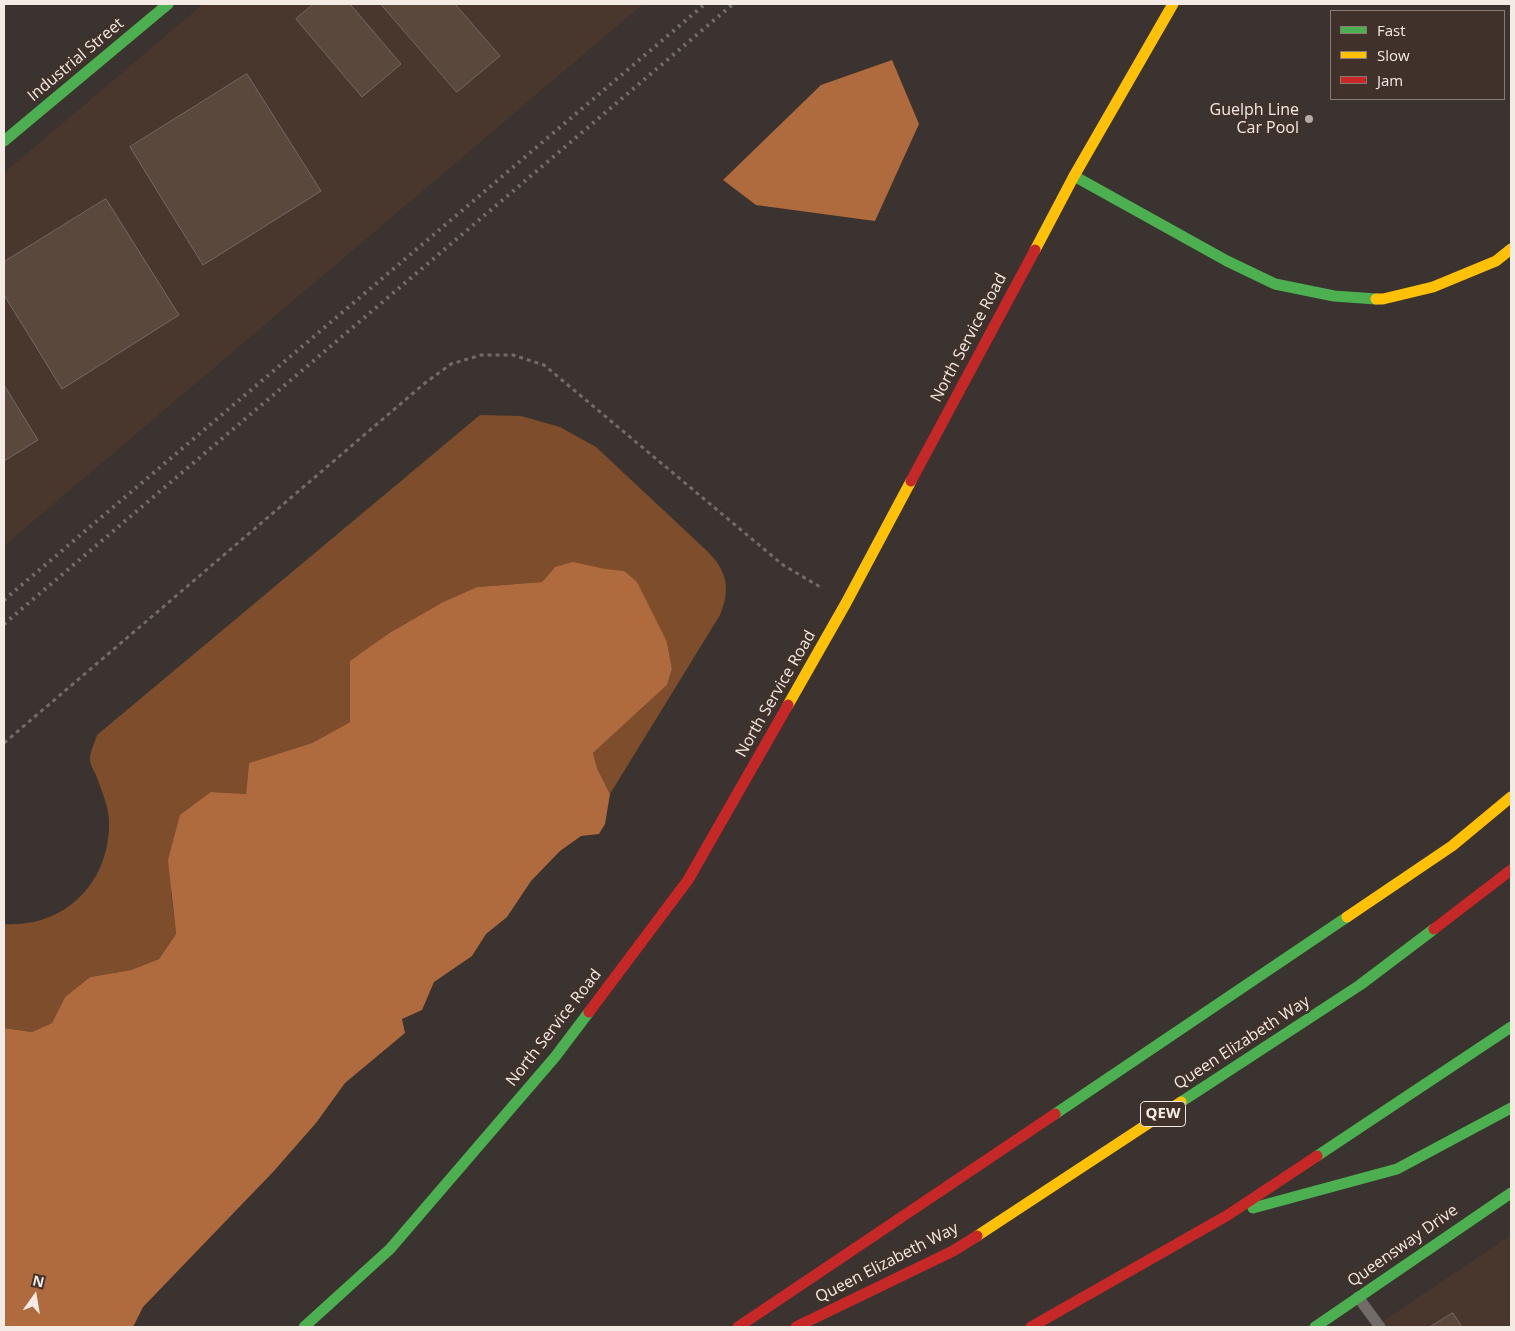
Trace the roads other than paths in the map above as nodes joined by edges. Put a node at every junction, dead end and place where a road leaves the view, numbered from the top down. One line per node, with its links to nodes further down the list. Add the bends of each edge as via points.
1 (168, 4): 3 (main road, Industrial Street)
2 (1173, 4): 4 (main road, North Service Road)
3 (4, 141)
4 (1074, 176): 5 (main road, via 1275,284 1334,296 1382,298 1434,287 1496,261); 13 (main road, North Service Road, via 846,603 688,880 530,1087 390,1249)
5 (1511, 249)
6 (1511, 797): 14 (main road, via 1444,852)
7 (1511, 870): 15 (main road, Queen Elizabeth Way / QEW, via 1360,985 953,1251)
8 (1511, 1028): 11 (main road)
9 (1511, 1108): 11 (main road, via 1397,1169)
10 (1511, 1193): 12 (main road, Queensway Drive)
11 (1228, 1215): 16 (main road)
12 (1358, 1297): 17 (main road, Queensway Drive); 18 (lane)
13 (304, 1327)
14 (738, 1327)
15 (796, 1327)
16 (1031, 1327)
17 (1315, 1327)
18 (1380, 1327)

